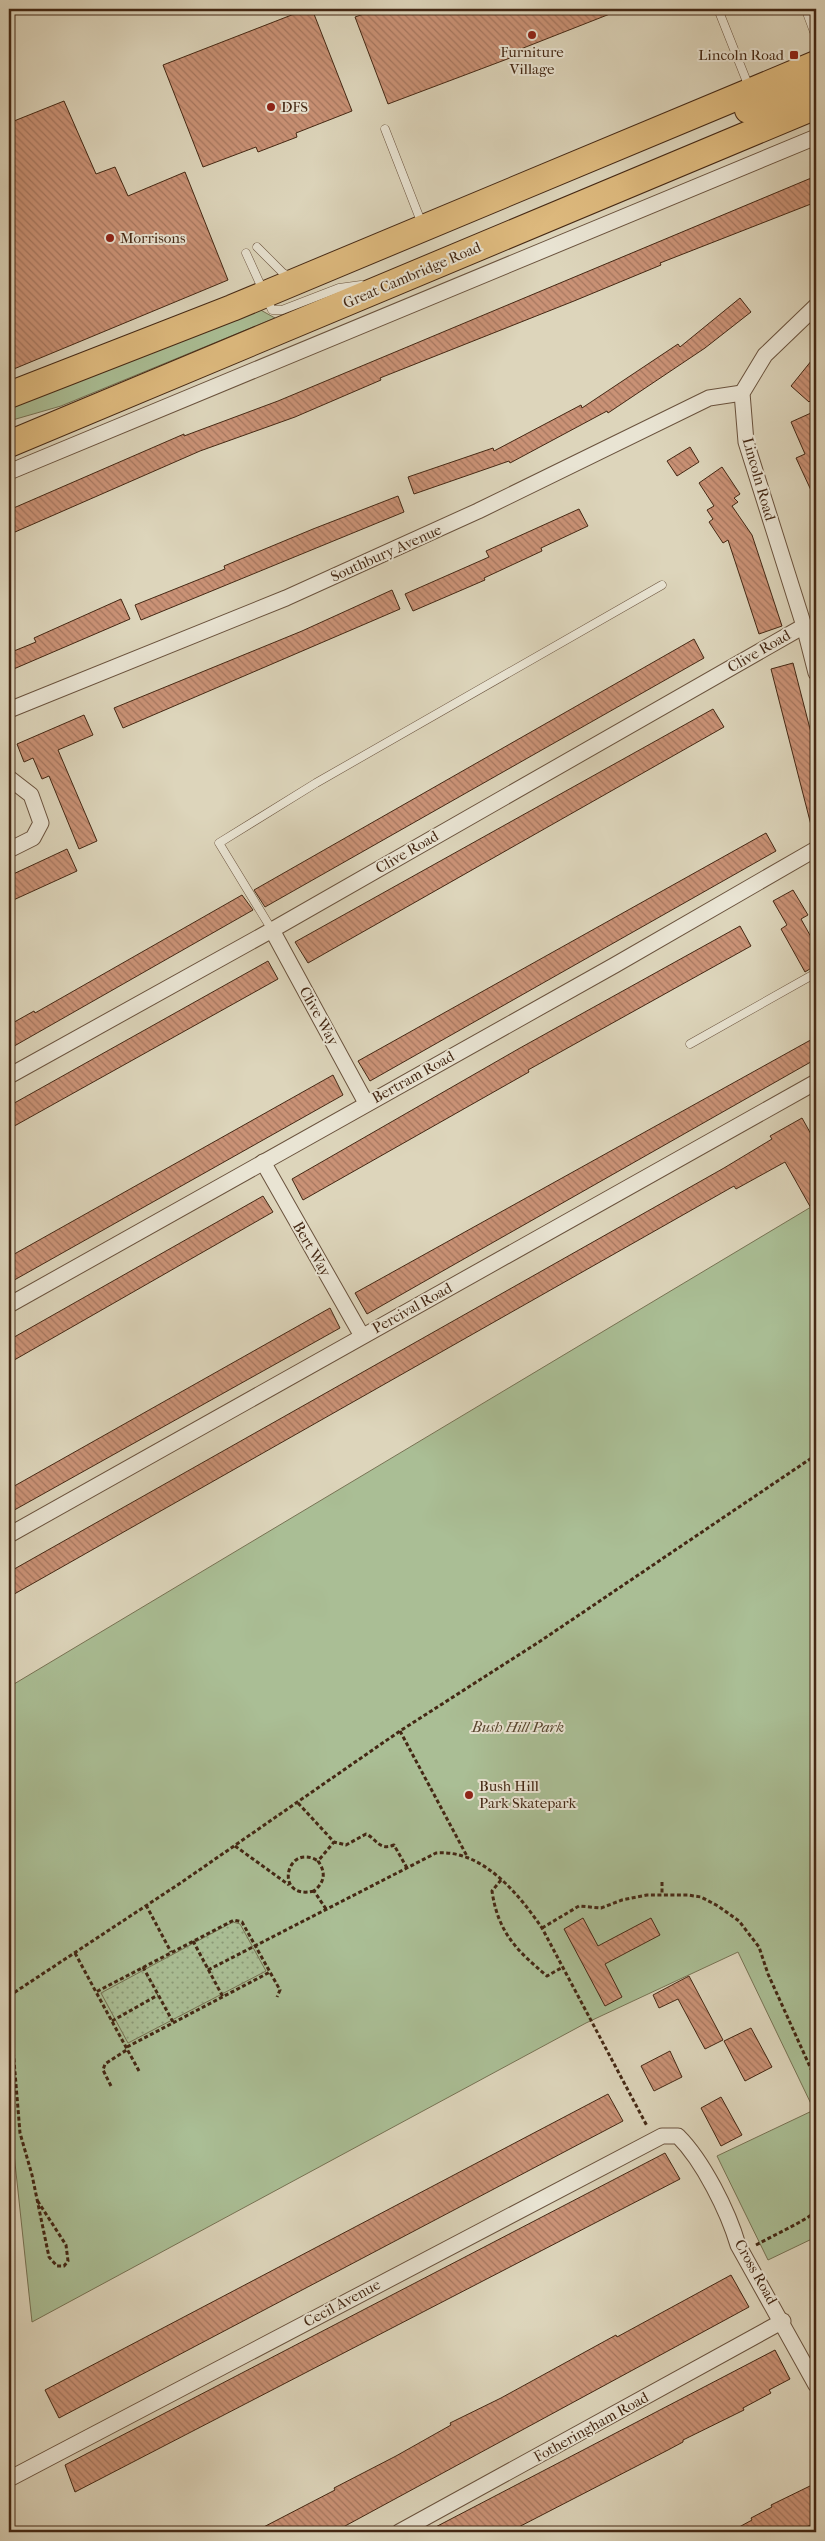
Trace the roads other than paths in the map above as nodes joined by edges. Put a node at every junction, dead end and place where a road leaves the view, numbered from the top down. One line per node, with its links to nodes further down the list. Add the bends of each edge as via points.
1 (718, 9): 6 (lane)
2 (807, 13): 3 (lane)
3 (816, 36)
4 (816, 64): 6 (highway)
5 (816, 88): 8 (highway, via 723,118)
6 (751, 91): 8 (highway)
7 (816, 106): 14 (highway, Great Cambridge Road)
8 (681, 120): 11 (highway)
9 (385, 129): 11 (lane)
10 (816, 137): 21 (street, Great Cambridge Road)
11 (423, 228): 15 (highway)
12 (257, 247): 15 (lane, via 284,273)
13 (246, 253): 16 (lane)
14 (405, 278): 16 (lane, via 339,288 282,310 272,310); 20 (highway, Great Cambridge Road)
15 (301, 279): 16 (highway)
16 (264, 295): 19 (highway)
17 (816, 306): 18 (street, via 765,356)
18 (742, 393): 23 (street, Lincoln Road, via 746,442); 25 (street, Southbury Avenue, via 708,398 478,511 304,590)
19 (9, 395)
20 (9, 444)
21 (9, 472)
22 (662, 585): 29 (lane, via 316,783 219,843)
23 (804, 626): 24 (street, Lincoln Road); 29 (street, Clive Road)
24 (816, 673)
25 (9, 710)
26 (9, 778): 28 (street, via 31,795 41,824 33,838)
27 (816, 849): 34 (street, Bertram Road)
28 (9, 850)
29 (272, 930): 32 (street, Clive Road); 34 (street, Clive Way)
30 (816, 973): 31 (lane)
31 (690, 1044)
32 (9, 1076)
33 (816, 1082): 37 (street, Percival Road)
34 (366, 1103): 35 (street, Bertram Road)
35 (262, 1162): 36 (street, Bertram Road); 37 (street, Bert Way)
36 (9, 1305)
37 (362, 1336): 38 (street, Percival Road)
38 (9, 1535)
39 (678, 2136): 40 (street, Cross Road, via 693,2152 733,2227 738,2245); 42 (street, Cecil Avenue, via 654,2139)
40 (783, 2321): 41 (street, Cross Road); 43 (street, Fotheringham Road)
41 (816, 2385)
42 (9, 2479)
43 (400, 2532)

